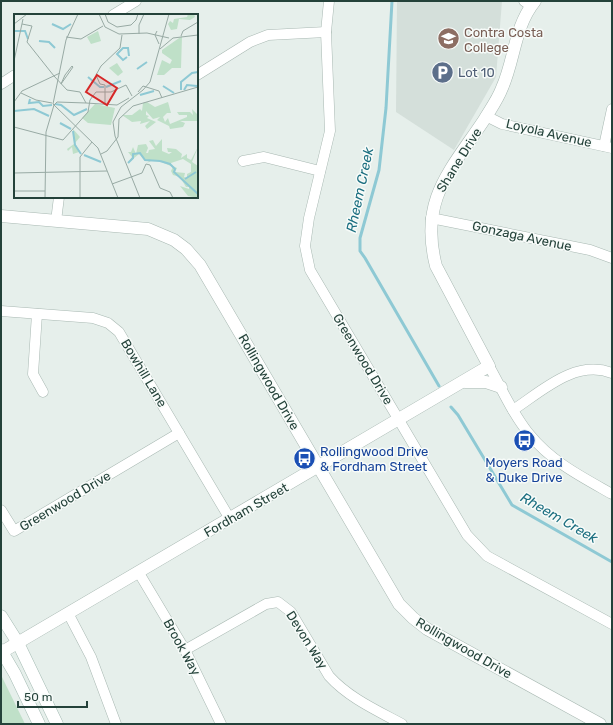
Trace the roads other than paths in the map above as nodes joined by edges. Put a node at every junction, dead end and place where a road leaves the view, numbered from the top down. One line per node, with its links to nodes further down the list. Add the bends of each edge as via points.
1 (136, 1): 4 (street)
2 (328, 1): 5 (street, Greenwood Drive)
3 (530, 3): 10 (street, Shane Drive, via 517,35 502,90)
4 (115, 14)
5 (326, 32): 6 (street, via 268,35 250,42); 13 (street, Greenwood Drive, via 330,131)
6 (198, 74)
7 (14, 76): 8 (street)
8 (1, 84)
9 (612, 109): 11 (street)
10 (486, 116): 11 (street, Loyola Avenue, via 502,124); 16 (street, Shane Drive, via 439,190)
11 (608, 147)
12 (243, 161): 13 (street, via 264,157)
13 (320, 171): 27 (street, Greenwood Drive, via 305,246 310,270)
14 (59, 198): 17 (street)
15 (1, 216): 17 (street, Rollingwood Drive)
16 (431, 218): 18 (street, Gonzaga Avenue, via 590,250); 21 (street, Shane Drive, via 432,250 436,266)
17 (56, 221): 29 (street, Rollingwood Drive, via 148,229 174,240 186,249 200,265)
18 (612, 258)
19 (1, 311): 20 (street, Bowhill Lane)
20 (37, 314): 25 (street, via 34,374); 28 (street, Bowhill Lane, via 93,318 108,323 119,332)
21 (489, 366): 23 (street, Fordham Street); 24 (street)
22 (612, 373): 26 (street, via 588,369 565,375)
23 (462, 383): 24 (street, via 484,382); 27 (street, Fordham Street)
24 (501, 388): 26 (street)
25 (43, 392)
26 (513, 410): 30 (street, via 530,434 550,455)
27 (399, 420): 29 (street, Fordham Street); 36 (street, Greenwood Drive, via 467,535 487,556)
28 (179, 432): 31 (street, Greenwood Drive, via 14,531); 32 (street, Bowhill Lane)
29 (318, 467): 32 (street, Fordham Street); 45 (street, Rollingwood Drive, via 388,586 413,618 427,629)
30 (612, 494)
31 (1, 510)
32 (230, 519): 33 (street, Fordham Street)
33 (139, 573): 34 (street, Fordham Street); 38 (street, Brook Way)
34 (68, 613): 37 (street, Fordham Street); 42 (street, via 91,657)
35 (1, 616): 37 (street)
36 (612, 624)
37 (18, 643): 39 (street, Fordham Street); 41 (street)
38 (185, 650): 43 (street, Brook Way); 44 (street, Devon Way, via 266,604 278,602 291,612 329,676 337,684 355,699)
39 (2, 651): 40 (street)
40 (39, 724)
41 (57, 724)
42 (116, 724)
43 (221, 724)
44 (402, 724)
45 (600, 724)

